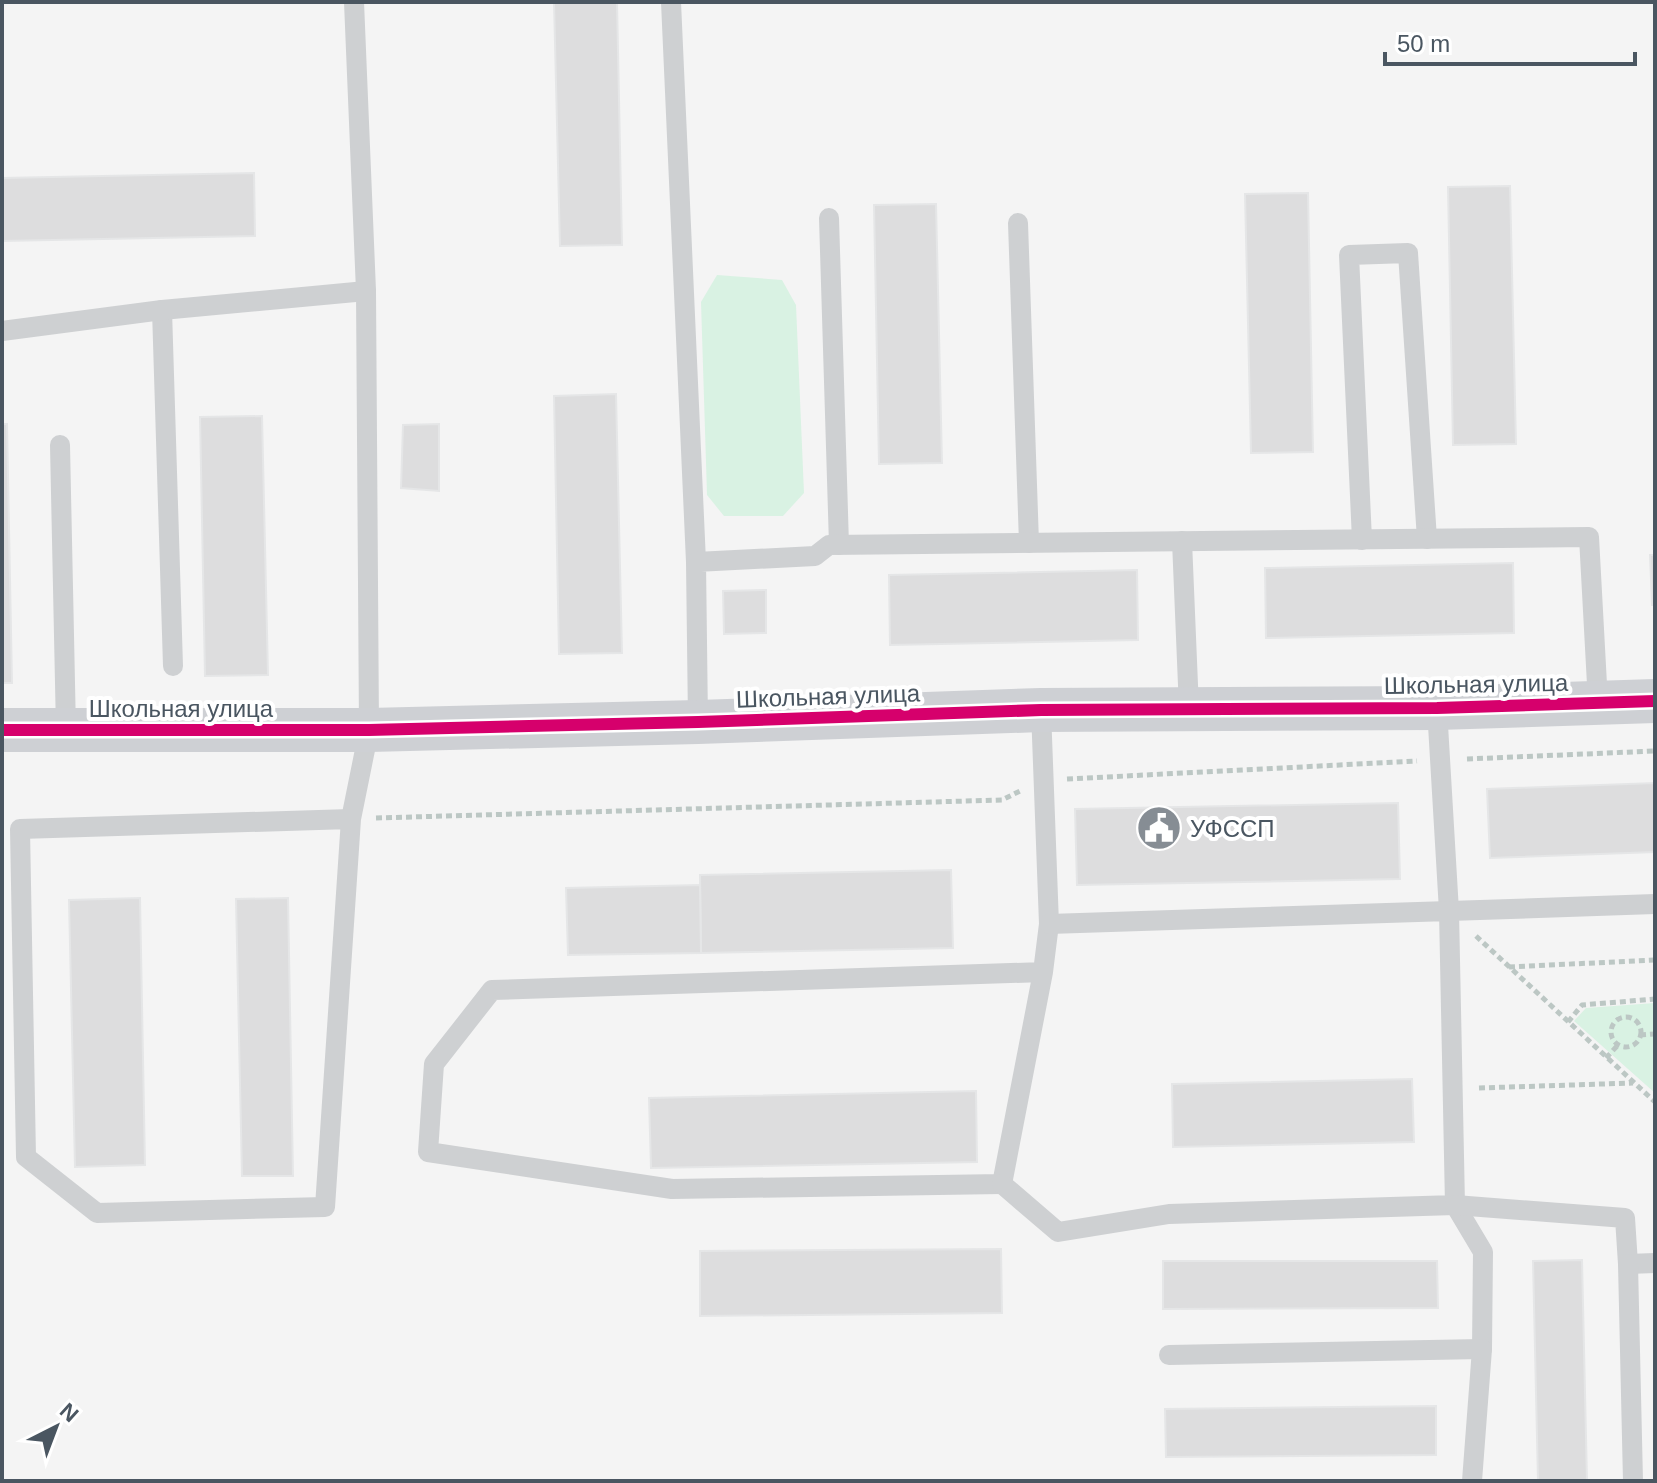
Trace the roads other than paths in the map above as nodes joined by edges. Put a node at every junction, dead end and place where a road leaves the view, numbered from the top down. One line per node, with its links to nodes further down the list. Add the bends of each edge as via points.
1 (354, 2): 5 (lane)
2 (671, 2): 14 (lane)
3 (829, 218): 13 (lane)
4 (1018, 223): 12 (lane)
5 (366, 291): 6 (lane); 24 (lane)
6 (162, 310): 7 (lane); 15 (lane)
7 (2, 331)
8 (60, 445): 23 (lane)
9 (1427, 539): 10 (lane); 10 (lane, via 1408,253 1349,255); 17 (lane, via 1589,537)
10 (1362, 540): 11 (lane)
11 (1182, 541): 12 (lane); 19 (lane)
12 (1029, 543): 13 (lane)
13 (839, 545): 14 (lane, via 829,545 815,556)
14 (696, 562): 21 (lane)
15 (173, 666)
16 (1655, 701): 17 (street, Школьная улица)
17 (1598, 703): 18 (street, Школьная улица)
18 (1437, 708): 19 (street, Школьная улица); 27 (lane)
19 (1189, 709): 20 (street, Школьная улица)
20 (1041, 710): 21 (street, Школьная улица); 28 (lane)
21 (698, 722): 24 (street, Школьная улица)
22 (2, 730): 23 (street, Школьная улица)
23 (66, 730): 24 (street, Школьная улица)
24 (369, 730): 25 (lane)
25 (351, 819): 25 (lane, via 325,1207 97,1213 26,1157 20,829)
26 (1655, 904): 27 (lane)
27 (1449, 911): 28 (lane); 31 (lane)
28 (1049, 924): 29 (lane)
29 (1043, 972): 30 (lane); 30 (lane, via 492,990 434,1064 428,1152 672,1189)
30 (1002, 1184): 31 (lane, via 1058,1232 1169,1214)
31 (1455, 1205): 33 (lane, via 1625,1218); 34 (lane, via 1483,1252)
32 (1655, 1263): 33 (lane)
33 (1628, 1264): 37 (lane)
34 (1482, 1349): 35 (lane); 36 (lane)
35 (1169, 1355)
36 (1472, 1481)
37 (1633, 1481)

